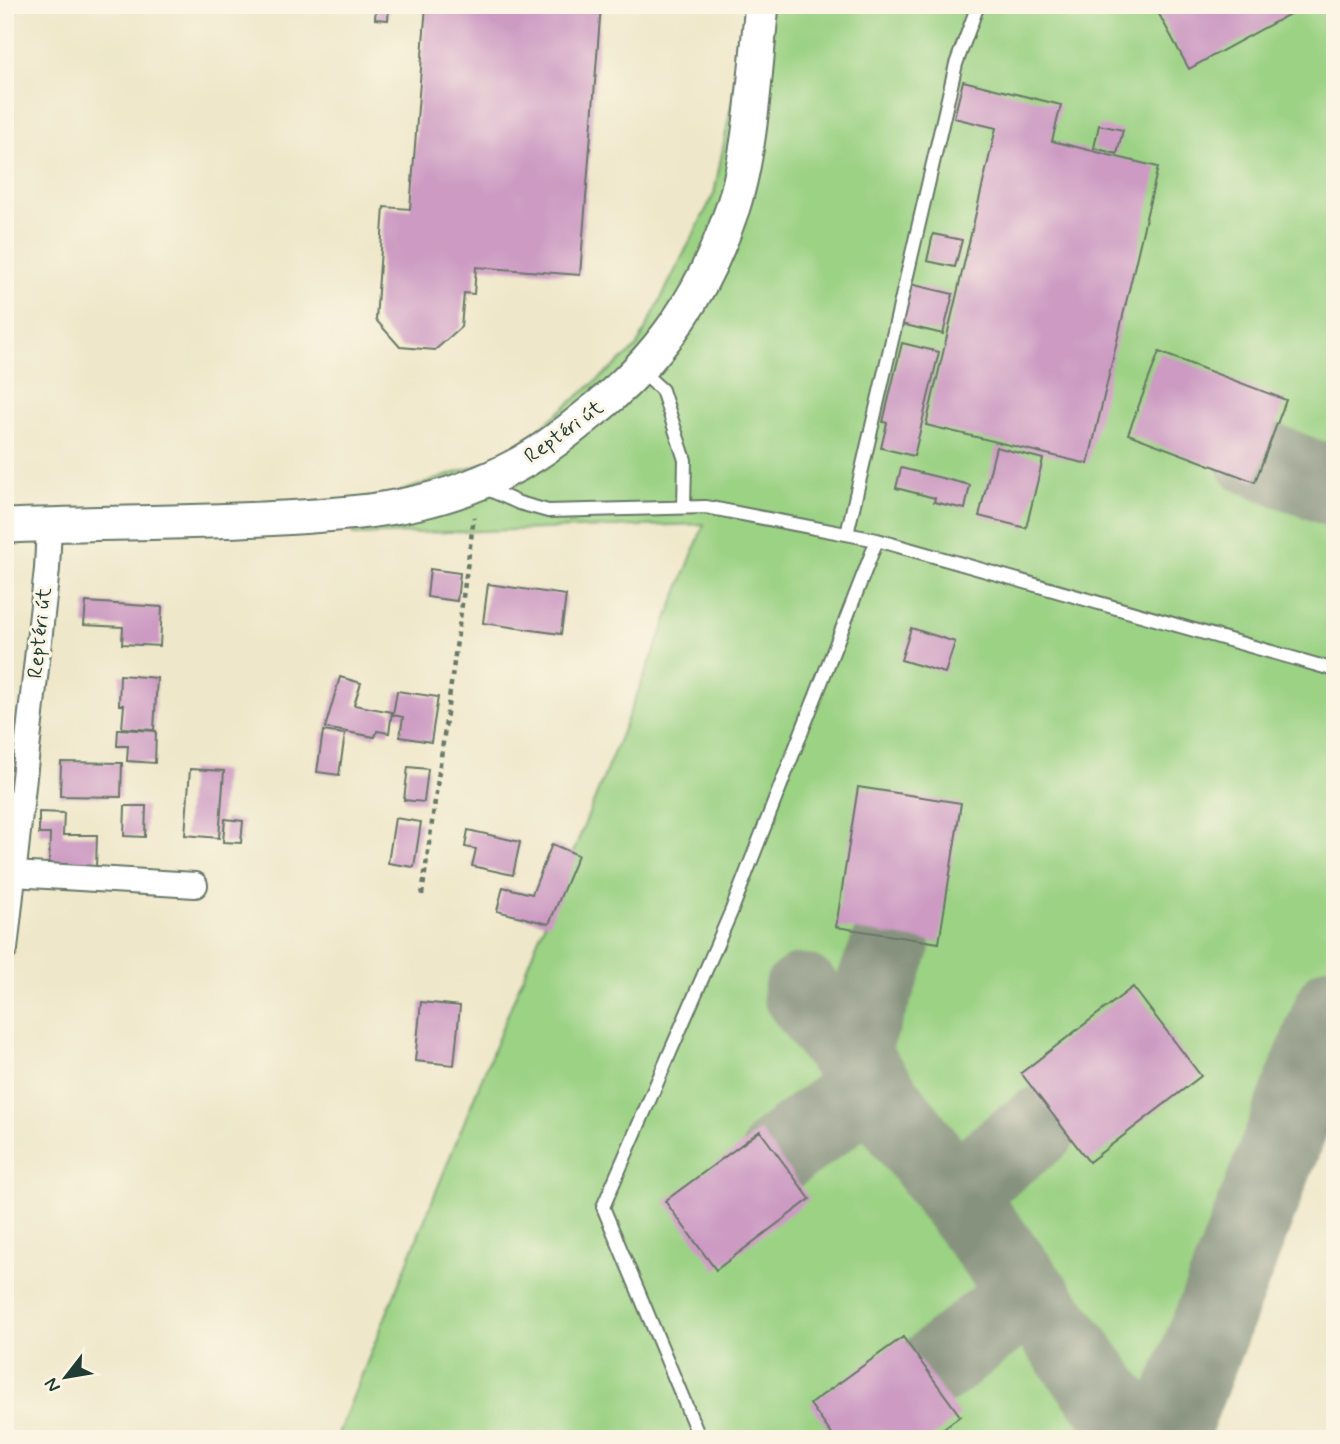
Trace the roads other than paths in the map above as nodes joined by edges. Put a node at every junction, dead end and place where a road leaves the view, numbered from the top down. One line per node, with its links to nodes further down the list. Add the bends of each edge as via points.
1 (762, 5): 3 (main road, Reptéri út, via 744,157 733,206 685,311)
2 (978, 5): 8 (lane, via 956,64)
3 (640, 370): 4 (main road, Reptéri út, via 539,454); 5 (lane, via 662,390 685,460)
4 (477, 484): 5 (lane, via 548,511); 6 (main road, Reptéri út, via 430,499 335,515)
5 (684, 507): 8 (lane)
6 (49, 525): 7 (main road, Reptéri út); 11 (street, Reptéri út)
7 (5, 526)
8 (847, 534): 9 (lane)
9 (877, 540): 10 (lane); 14 (lane, via 731,912 603,1207)
10 (1335, 670)
11 (14, 874): 12 (street); 13 (street, Reptéri út)
12 (195, 885)
13 (5, 949)
14 (700, 1439)

